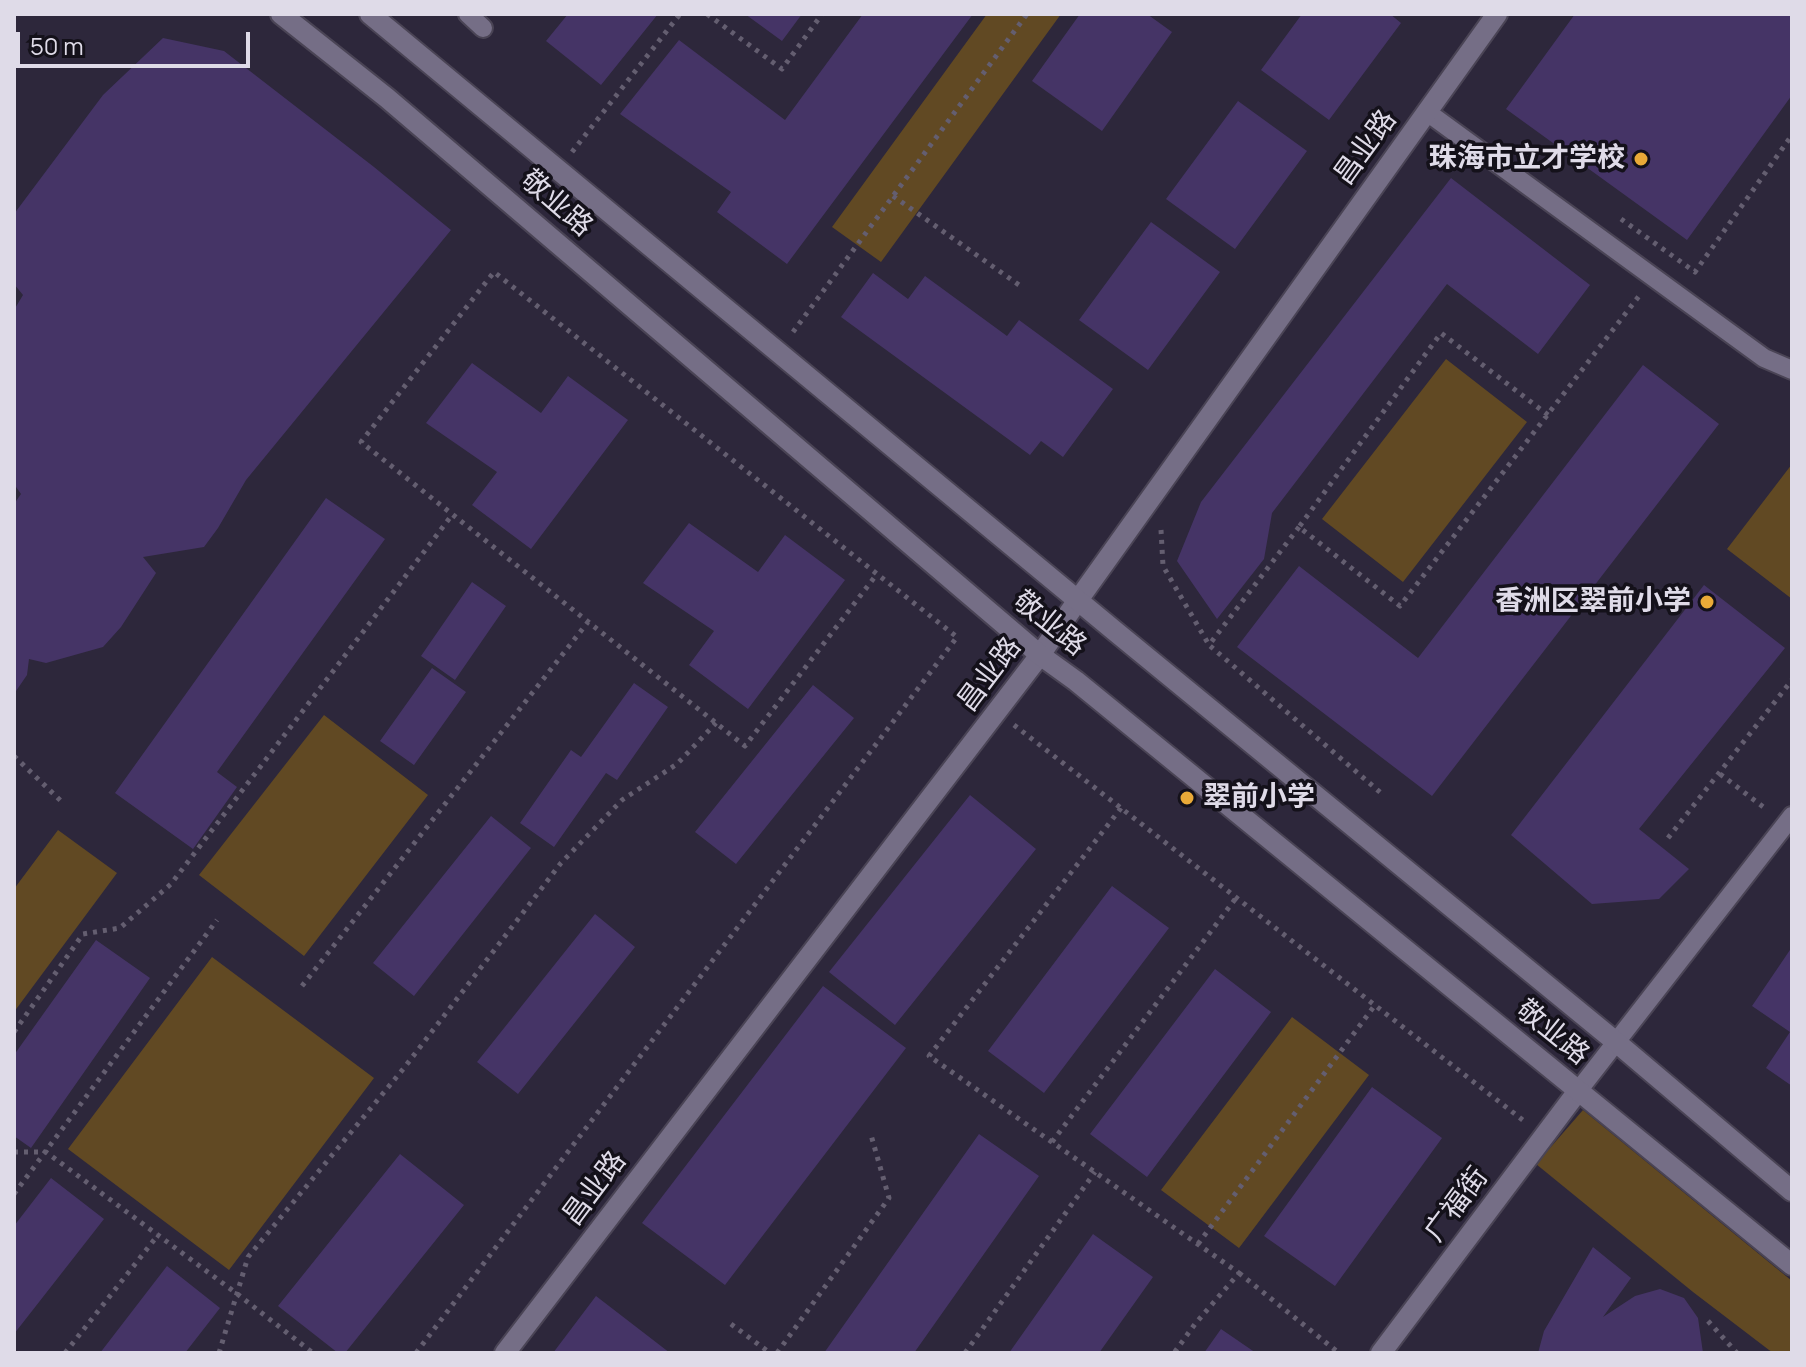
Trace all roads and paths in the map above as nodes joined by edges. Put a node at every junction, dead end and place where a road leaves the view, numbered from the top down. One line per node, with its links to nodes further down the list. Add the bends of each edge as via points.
1 (281, 14): 27 (main road, 敬业路, via 412,118)
2 (370, 14): 12 (main road, 敬业路)
3 (468, 14): 9 (lane)
4 (680, 14): 12 (path)
5 (707, 14): 6 (path, via 782,69)
6 (822, 14)
7 (1027, 14): 13 (path)
8 (1497, 14): 10 (main road, 昌业路)
9 (483, 28)
10 (1427, 112): 15 (lane); 20 (main road, 昌业路)
11 (1792, 135): 14 (path, via 1695,272)
12 (558, 171): 17 (main road, 敬业路)
13 (893, 196): 16 (path); 17 (path)
14 (1621, 219)
15 (1653, 278): 18 (lane, via 1764,358); 19 (path)
16 (1019, 285)
17 (778, 353): 24 (main road, 敬业路)
18 (1792, 370)
19 (1548, 415): 22 (path, via 1400,606); 22 (path, via 1441,333)
20 (1158, 488): 24 (main road, 昌业路); 26 (path, via 1163,566)
21 (452, 515): 23 (path, via 361,442 494,272); 25 (path); 42 (path, via 171,884 120,928 83,934)
22 (1299, 527): 26 (path)
23 (877, 574): 30 (path, via 745,746); 63 (path, via 957,637)
24 (1078, 600): 27 (main road, 昌业路); 43 (main road, 敬业路)
25 (588, 622): 30 (path); 40 (path)
26 (1209, 645): 33 (path)
27 (1040, 655): 29 (main road, 昌业路); 44 (main road, 敬业路)
28 (1792, 680): 32 (path)
29 (997, 712): 35 (path); 64 (main road, 昌业路)
30 (716, 723): 57 (path, via 677,764 622,800 561,863 404,1068 248,1257)
31 (14, 756): 34 (path)
32 (1720, 774): 36 (path); 37 (path)
33 (1381, 793)
34 (61, 801)
35 (1121, 808): 38 (path); 47 (path, via 929,1056)
36 (1789, 820): 43 (lane)
37 (1668, 838)
38 (1236, 898): 41 (path); 47 (path)
39 (217, 920): 49 (path)
40 (302, 986)
41 (1375, 1005): 46 (path); 54 (path)
42 (14, 1032)
43 (1616, 1042): 44 (lane); 51 (main road, 敬业路)
44 (1578, 1091): 46 (main road, 广福街); 55 (main road, 敬业路)
45 (871, 1135): 66 (path, via 889,1198)
46 (1544, 1136): 70 (main road, 广福街)
47 (1052, 1142): 50 (path)
48 (14, 1152): 49 (path)
49 (46, 1152): 52 (path); 53 (path)
50 (1095, 1172): 54 (path); 67 (path)
51 (1792, 1191)
52 (14, 1194)
53 (158, 1235): 57 (path); 60 (path)
54 (1198, 1244): 56 (path)
55 (1792, 1265)
56 (1239, 1273): 68 (path); 69 (path)
57 (236, 1293): 61 (path); 62 (path)
58 (1708, 1321): 71 (path)
59 (731, 1324): 65 (path)
60 (65, 1353)
61 (219, 1353)
62 (313, 1353)
63 (416, 1353)
64 (505, 1353)
65 (770, 1353)
66 (777, 1353)
67 (965, 1353)
68 (1174, 1353)
69 (1339, 1353)
70 (1381, 1353)
71 (1737, 1353)

